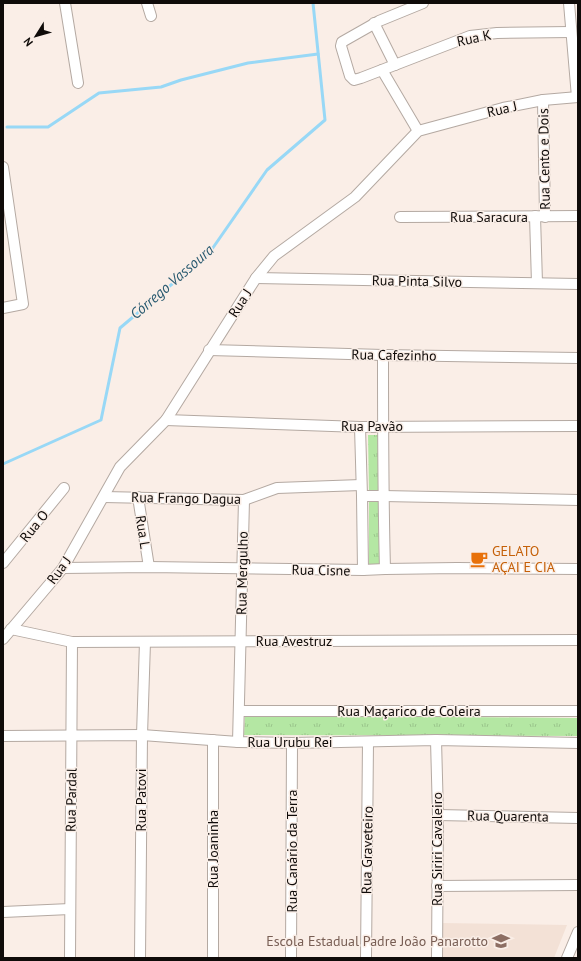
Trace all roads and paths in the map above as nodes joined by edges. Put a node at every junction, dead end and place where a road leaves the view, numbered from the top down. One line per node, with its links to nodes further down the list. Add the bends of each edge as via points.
1 (65, 3): 10 (street)
2 (148, 3): 5 (street)
3 (423, 3): 6 (street)
4 (569, 3): 7 (street)
5 (151, 16)
6 (374, 23): 8 (street); 9 (street, Rua K, via 342,42 340,46 350,76 354,80)
7 (571, 32): 8 (street, Rua K, via 470,36); 11 (street)
8 (395, 64): 9 (street, Rua K)
9 (382, 70): 13 (street)
10 (78, 83)
11 (577, 97): 12 (street, Rua J)
12 (543, 100): 13 (street, Rua J); 17 (street, Rua Cento e Dois)
13 (418, 131): 18 (street, Rua J, via 355,197 274,256)
14 (3, 168): 21 (street, via 23,304)
15 (578, 216): 17 (street, Rua Saracura)
16 (400, 217): 17 (street, Rua Saracura)
17 (540, 217): 19 (street, Rua Cento e Dois)
18 (256, 278): 19 (street, Rua Pinta Silvo); 22 (street, Rua J)
19 (537, 283): 20 (street, Rua Pinta Silvo)
20 (578, 284)
21 (3, 308)
22 (209, 350): 23 (street, Rua Cafezinho); 25 (street, Rua J)
23 (383, 355): 24 (street, Rua Cafezinho); 26 (street)
24 (578, 358)
25 (166, 420): 28 (street, Rua Pavão); 33 (street, Rua J, via 120,467)
26 (383, 426): 27 (street, Rua Pavão); 28 (street, Rua Pavão); 32 (street)
27 (578, 426)
28 (360, 427): 29 (street)
29 (361, 485): 31 (street); 35 (street, Rua Frango Dagua, via 277,488)
30 (64, 488): 37 (street, Rua O)
31 (362, 496): 32 (street); 43 (street)
32 (383, 496): 36 (street); 40 (street)
33 (104, 497): 34 (street, Rua Frango Dagua); 39 (street, Rua J)
34 (138, 497): 35 (street, Rua Frango Dagua); 38 (street, Rua L)
35 (244, 500): 41 (street, Rua Mergulho)
36 (578, 500)
37 (3, 563)
38 (149, 567): 39 (street, Rua Cisne); 41 (street, Rua Cisne)
39 (63, 568): 44 (street, Rua J)
40 (385, 568): 42 (street, Rua Cisne); 43 (street, Rua Cisne)
41 (242, 569): 43 (street, Rua Cisne); 47 (street, Rua Mergulho)
42 (578, 569)
43 (363, 570)
44 (11, 629): 45 (street, Rua J); 48 (street, Rua Avestruz)
45 (3, 639)
46 (578, 640): 47 (street, Rua Avestruz)
47 (240, 641): 49 (street, Rua Avestruz); 50 (street, Rua Mergulho)
48 (72, 642): 49 (street, Rua Avestruz); 54 (street, Rua Pardal)
49 (144, 642): 52 (street, Rua Patovi)
50 (239, 711): 51 (street, Rua Maçarico de Coleira); 57 (street, Rua Mergulho)
51 (578, 711)
52 (142, 735): 54 (street, Rua Urubu Rei); 55 (street, Rua Urubu Rei); 69 (street, Rua Patovi)
53 (3, 736): 54 (street, Rua Urubu Rei)
54 (72, 736): 65 (street, Rua Pardal)
55 (212, 740): 57 (street, Rua Urubu Rei); 70 (street, Rua Joaninha)
56 (436, 740): 58 (street, Rua Urubu Rei); 60 (street, Rua Urubu Rei); 61 (street, Rua Siriri Cavaleiro)
57 (238, 742): 59 (street, Rua Urubu Rei)
58 (368, 742): 59 (street, Rua Urubu Rei); 72 (street, Rua Graveteiro)
59 (292, 743): 71 (street, Rua Canário da Terra)
60 (578, 743)
61 (438, 815): 62 (street, Rua Quarenta); 64 (street, Rua Siriri Cavaleiro)
62 (578, 818)
63 (578, 885): 64 (street)
64 (438, 886): 73 (street, Rua Siriri Cavaleiro)
65 (70, 909): 66 (street); 68 (street, Rua Pardal)
66 (3, 912)
67 (578, 932): 74 (street)
68 (70, 958)
69 (140, 958)
70 (213, 958)
71 (291, 958)
72 (366, 958)
73 (436, 958)
74 (567, 958)

